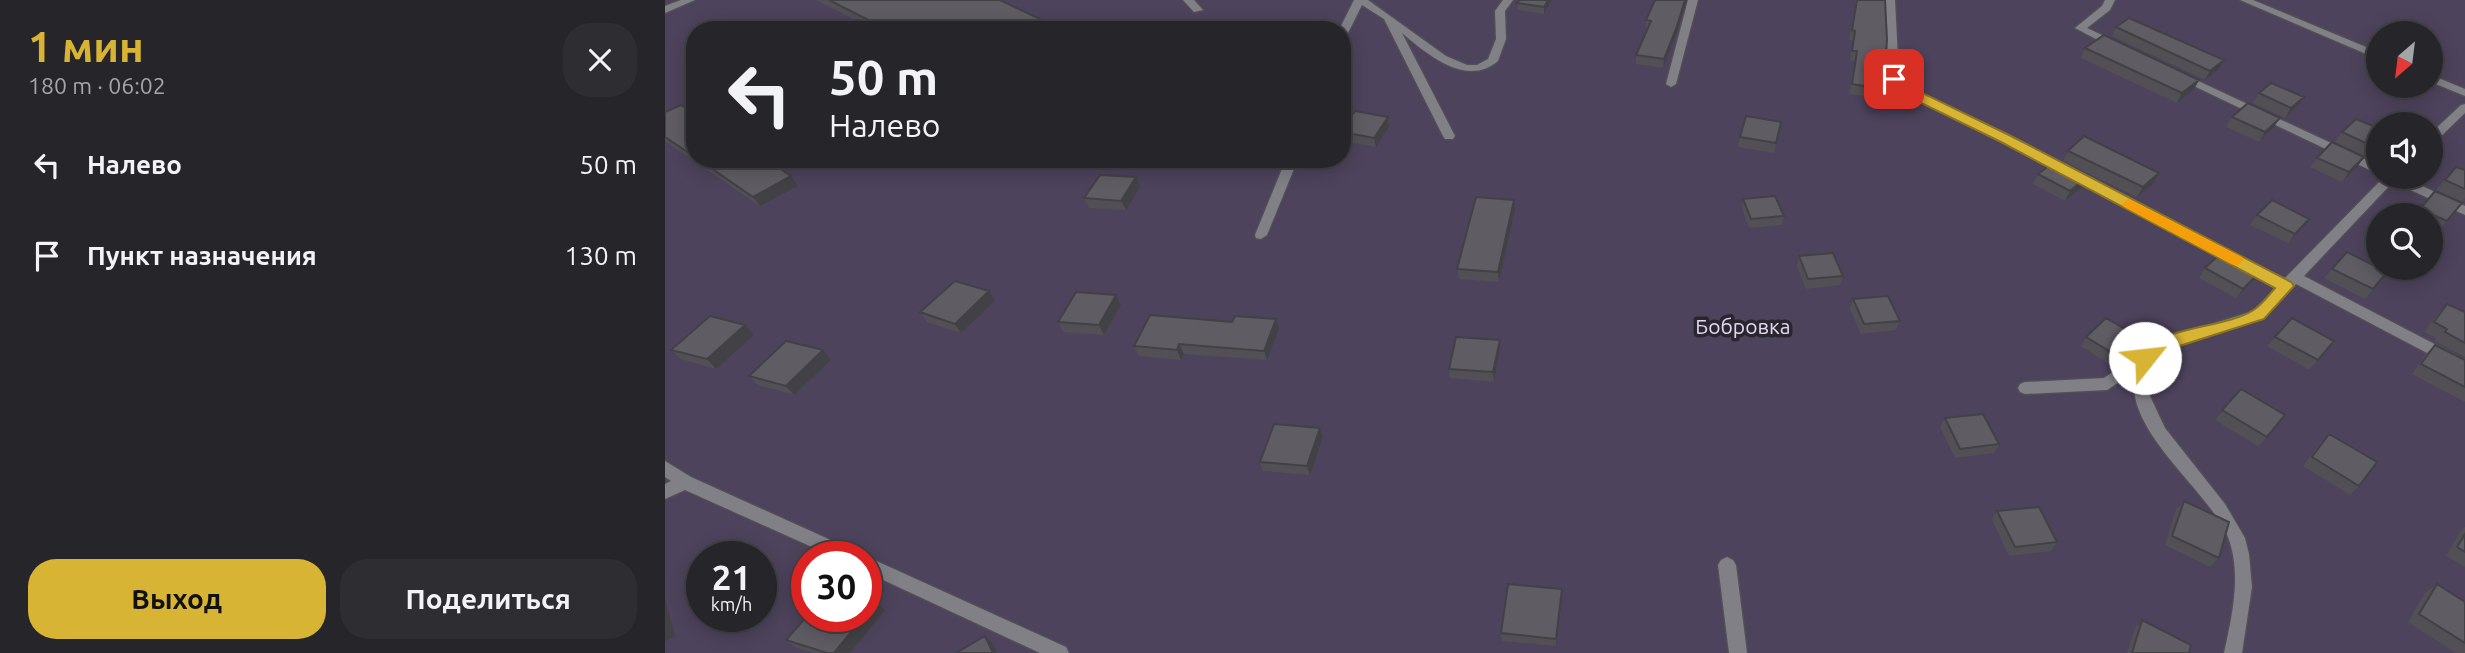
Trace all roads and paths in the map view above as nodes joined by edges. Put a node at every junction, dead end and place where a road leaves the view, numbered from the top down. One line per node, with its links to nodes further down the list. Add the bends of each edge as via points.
1 (690, 0): 9 (street)
2 (1188, 0): 10 (street)
3 (1360, 0): 11 (street); 12 (street)
4 (1508, 0): 11 (street, via 1500,11 1501,39 1493,61 1478,68 1448,61)
5 (1693, 0): 17 (street)
6 (1890, 0): 28 (street, via 1894,79 1913,94)
7 (2111, 0): 14 (street, via 2080,28)
8 (2245, 0): 13 (street)
9 (665, 10)
10 (1198, 10)
11 (1388, 17): 21 (street)
12 (1349, 21)
13 (2366, 51)
14 (2130, 52)
15 (2167, 70): 22 (street)
16 (2443, 83): 18 (street)
17 (1671, 85)
18 (2465, 93)
19 (2465, 107): 20 (street)
20 (2443, 128)
21 (1449, 136)
22 (2366, 164)
23 (1288, 168): 27 (street)
24 (2380, 189): 28 (street)
25 (2418, 189): 26 (street)
26 (2465, 211)
27 (1261, 235)
28 (2290, 282): 29 (street, via 2258,315); 30 (street)
29 (2164, 345): 31 (street, via 2107,383); 42 (street, via 2141,380 2142,403 2182,464 2230,523 2242,560 2245,598)
30 (2465, 367)
31 (2025, 388)
32 (665, 468): 33 (street)
33 (685, 482): 34 (street); 35 (street)
34 (665, 492)
35 (816, 541)
36 (1727, 565): 41 (street)
37 (882, 571): 38 (street)
38 (1020, 635): 39 (street); 40 (street)
39 (1029, 653)
40 (1060, 653)
41 (1738, 653)
42 (2233, 653)

